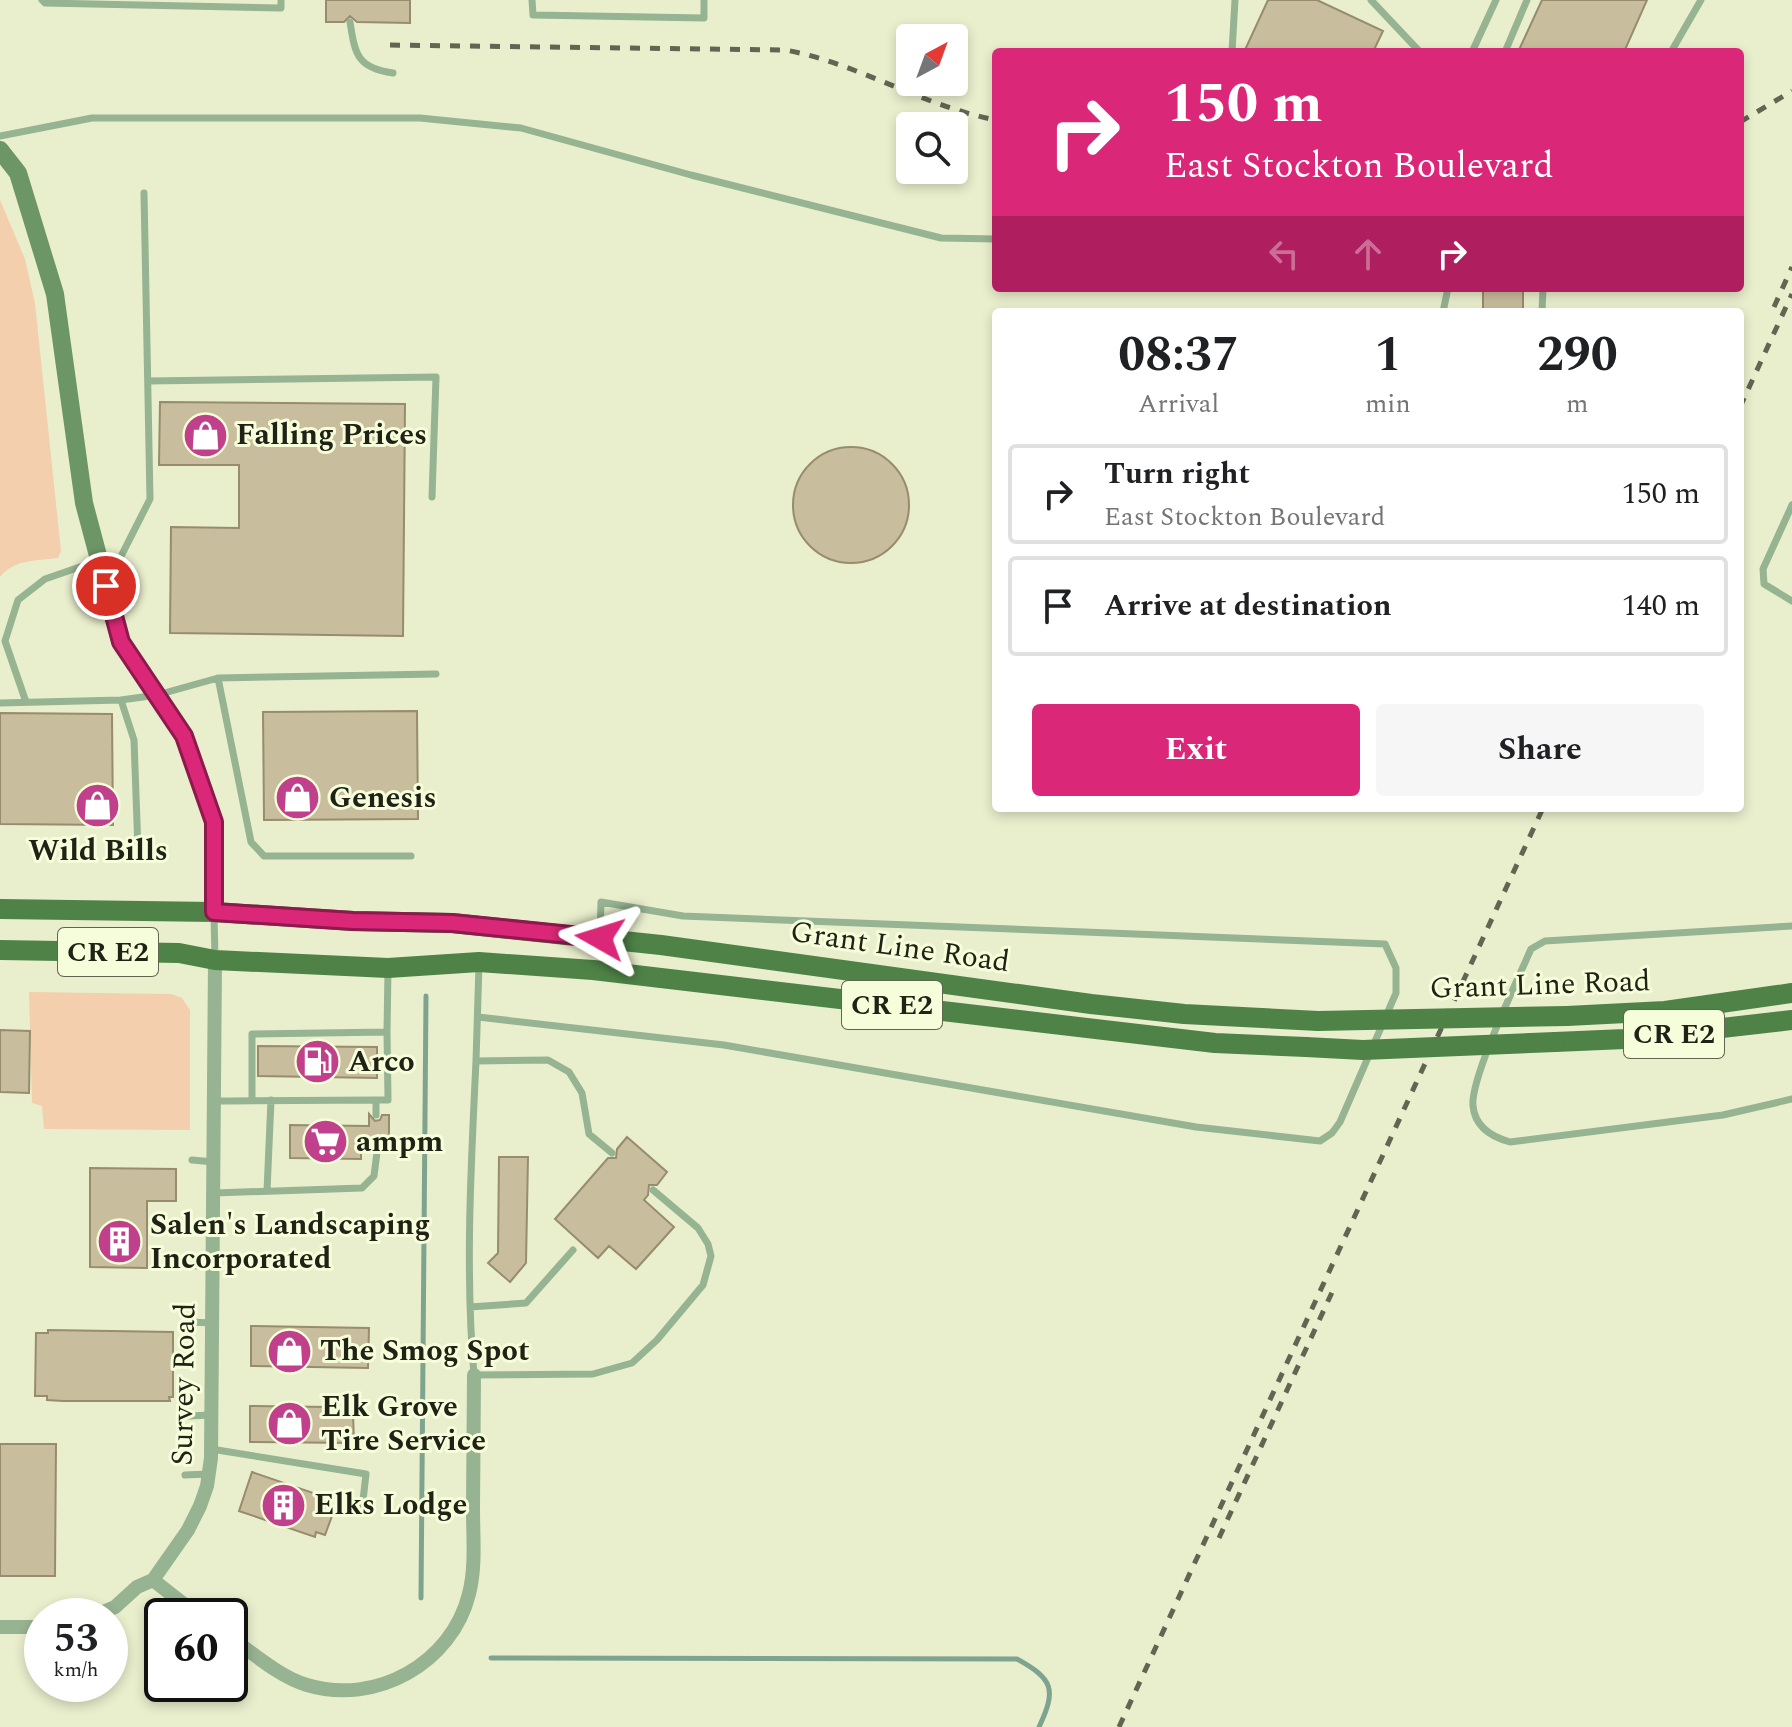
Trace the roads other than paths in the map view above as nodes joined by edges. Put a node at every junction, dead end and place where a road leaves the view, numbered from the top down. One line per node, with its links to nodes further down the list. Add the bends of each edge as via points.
1 (42, 0): 2 (lane, via 281,8)
2 (281, 0)
3 (532, 0): 4 (lane, via 533,15 704,18)
4 (704, 0)
5 (1235, 0): 11 (lane)
6 (1371, 0): 12 (lane)
7 (1496, 0): 13 (lane)
8 (1527, 0): 14 (lane)
9 (1701, 0): 15 (lane)
10 (350, 22): 16 (lane, via 360,60)
11 (1232, 48)
12 (1416, 48)
13 (1474, 48)
14 (1507, 48)
15 (1673, 48)
16 (393, 73)
17 (0, 136): 20 (lane, via 92,118 420,118 521,128 941,238)
18 (0, 150): 24 (main road, via 18,173 55,294 84,503)
19 (144, 193): 21 (lane)
20 (992, 239)
21 (148, 381): 22 (lane, via 436,377); 25 (lane, via 150,499)
22 (432, 497)
23 (1792, 505): 26 (lane, via 1763,569 1764,584)
24 (99, 561): 25 (main road); 31 (lane, via 45,579 18,600 5,641)
25 (106, 586): 29 (main road, via 121,642)
26 (1792, 601)
27 (436, 674): 28 (lane)
28 (218, 678): 29 (lane); 34 (lane, via 251,842 264,856)
29 (157, 695): 30 (lane); 36 (main road, via 184,736 214,822)
30 (121, 700): 31 (lane); 33 (lane, via 134,740)
31 (26, 702): 32 (lane)
32 (0, 703)
33 (138, 850)
34 (411, 856)
35 (0, 909): 36 (main road, Grant Line Road / CR E2)
36 (214, 912): 38 (main road, Grant Line Road / CR E2, via 452,923); 40 (lane, Survey Road)
37 (1792, 926): 48 (lane, via 1537,944 1477,1080 1473,1106 1487,1133 1510,1142 1723,1115)
38 (600, 938): 43 (main road, Grant Line Road / CR E2, bridge, via 1091,1004 1318,1021 1665,1011); 44 (lane, via 601,902 683,916 1385,944 1396,968 1396,993 1340,1122 1320,1141 1196,1127 724,1045)
39 (0, 950): 40 (main road, Grant Line Road / CR E2, via 179,953)
40 (215, 960): 42 (main road, Grant Line Road / CR E2); 52 (street, Survey Road)
41 (479, 962): 42 (main road, Grant Line Road / CR E2); 44 (lane); 45 (main road, Grant Line Road / CR E2, bridge, via 593,970 1215,1043 1363,1050 1625,1039)
42 (388, 968): 46 (lane)
43 (1792, 993)
44 (478, 1017): 47 (lane)
45 (1792, 1020)
46 (387, 1032): 49 (lane, via 252,1034); 51 (lane, via 388,1100)
47 (476, 1061): 55 (lane, via 548,1060 569,1072 582,1093 589,1134); 64 (lane)
48 (1792, 1099)
49 (252, 1100): 50 (lane); 52 (lane)
50 (271, 1100): 51 (lane); 59 (lane)
51 (376, 1100): 53 (lane)
52 (215, 1101): 57 (street, Survey Road)
53 (376, 1115)
54 (377, 1152): 59 (lane, via 374,1176 362,1188)
55 (612, 1153)
56 (192, 1160): 57 (lane)
57 (214, 1162): 60 (street, Survey Road)
58 (653, 1190): 67 (lane, via 698,1228 711,1256 703,1285 657,1340 632,1363 593,1374)
59 (267, 1191): 60 (lane)
60 (214, 1193): 62 (street, Survey Road)
61 (573, 1250): 64 (lane, via 526,1303)
62 (213, 1265): 63 (lane); 66 (street, Survey Road)
63 (190, 1266)
64 (470, 1307): 67 (lane)
65 (190, 1322): 66 (lane)
66 (212, 1323): 68 (street, Survey Road)
67 (474, 1375): 79 (street, via 473,1577 464,1612 442,1647 398,1678 356,1689 308,1686)
68 (211, 1415): 69 (lane); 70 (street, Survey Road)
69 (189, 1416)
70 (211, 1449): 71 (street, Survey Road); 73 (lane, via 366,1474)
71 (208, 1474): 72 (lane); 74 (street, Survey Road, via 193,1522)
72 (185, 1475)
73 (362, 1509)
74 (153, 1580): 75 (street, Survey Road); 76 (street)
75 (125, 1598)
76 (176, 1598)
77 (0, 1627): 78 (street)
78 (24, 1627)
79 (248, 1649)

